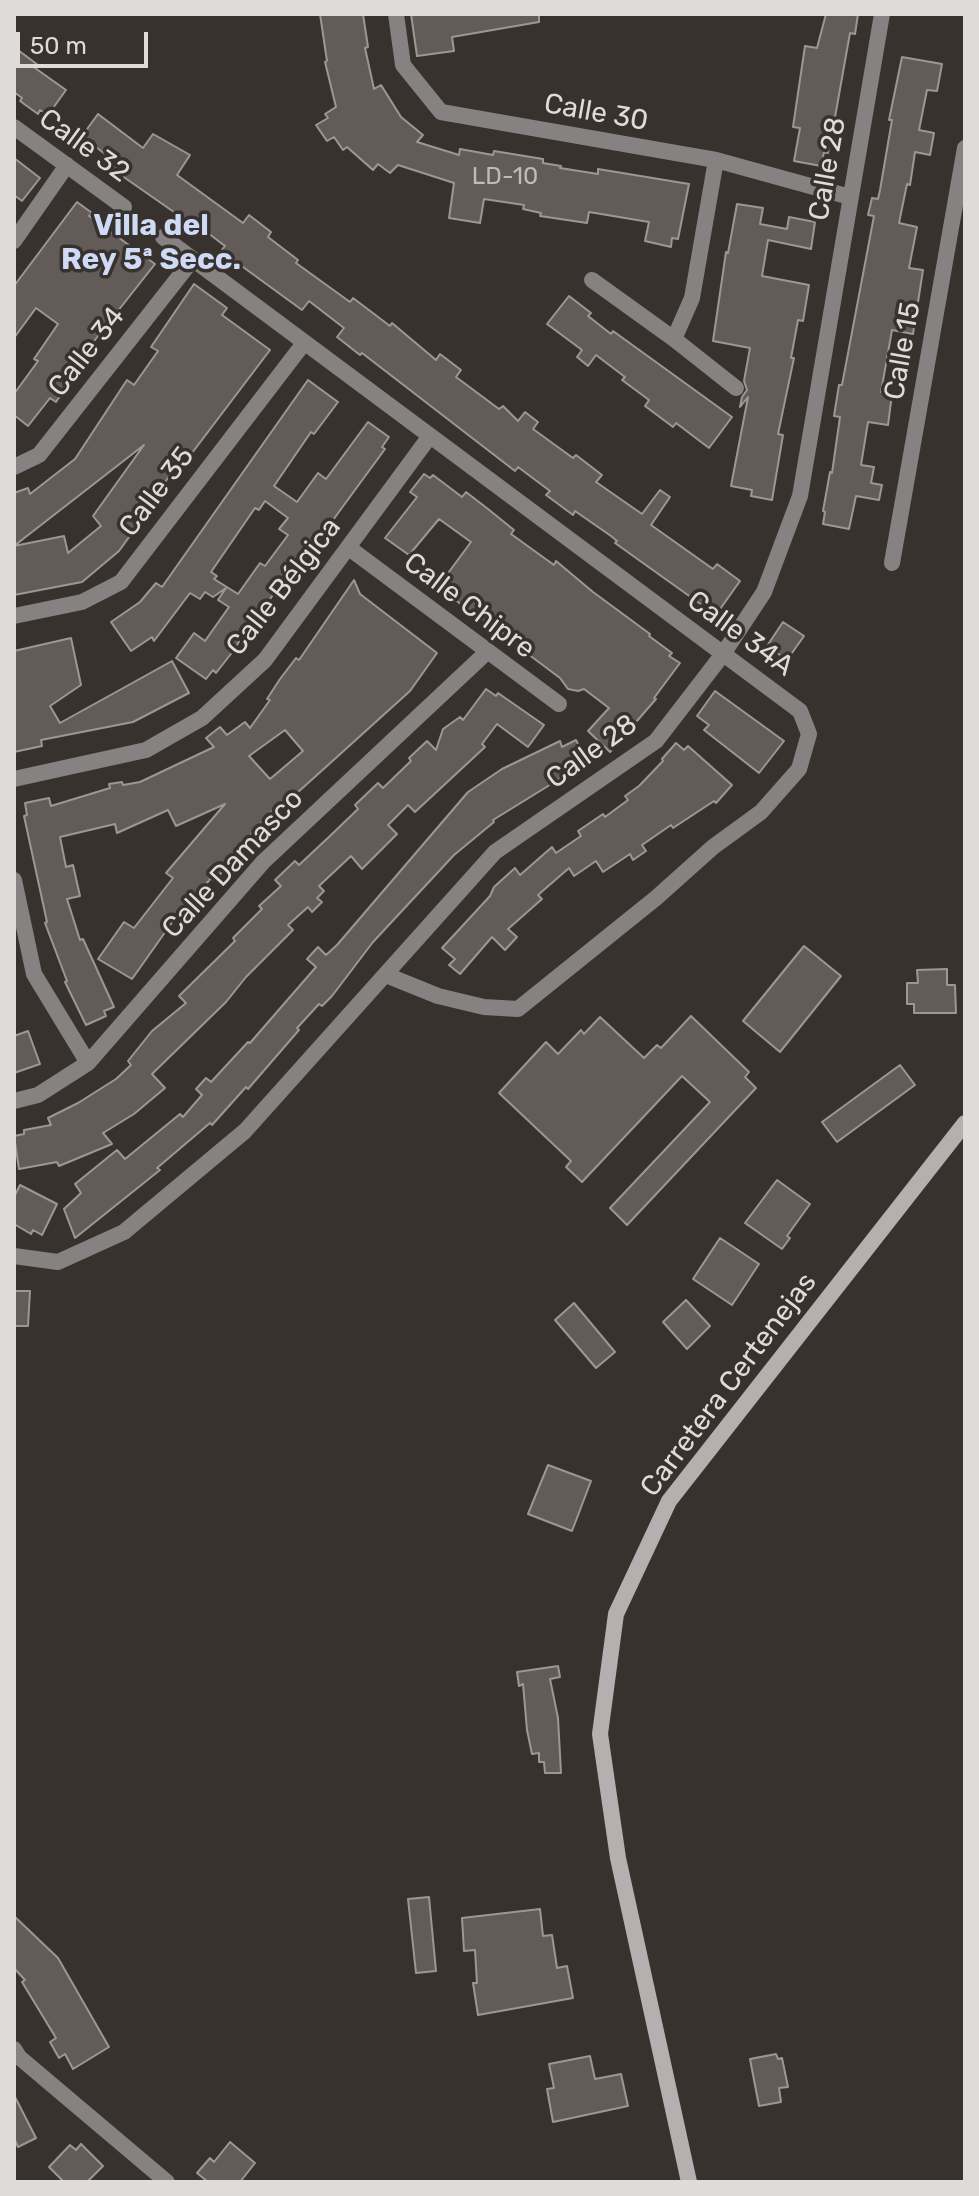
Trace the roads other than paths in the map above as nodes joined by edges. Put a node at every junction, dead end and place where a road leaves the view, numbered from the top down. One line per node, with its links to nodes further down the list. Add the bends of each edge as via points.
1 (396, 14): 5 (street, Calle 30, via 403,65 441,112)
2 (882, 14): 7 (street, Calle 28)
3 (14, 127): 6 (street, Calle 32)
4 (965, 148): 19 (street, Calle 15)
5 (716, 160): 7 (street, Calle 30); 13 (street, via 692,298)
6 (67, 165): 8 (street, Calle 32); 10 (street)
7 (850, 197): 22 (street, Calle 28, via 800,496 764,592)
8 (124, 207)
9 (163, 237): 11 (street, Calle 34A)
10 (14, 241)
11 (193, 259): 14 (street, Calle 34A); 17 (street, Calle 34, via 39,455)
12 (592, 280): 13 (street)
13 (674, 339): 15 (street)
14 (304, 343): 16 (street, Calle 34A); 20 (street, Calle 35, via 121,582 82,602)
15 (736, 388)
16 (430, 436): 18 (street, Calle Bélgica); 22 (street, Calle 34A)
17 (14, 467)
18 (349, 548): 21 (street, Calle Chipre); 24 (street, Calle Bélgica, via 265,660 202,718 146,750)
19 (892, 563)
20 (14, 616)
21 (487, 652): 23 (street, Calle Chipre); 27 (street, Calle Damasco, via 263,862)
22 (723, 654): 26 (street, Calle 28, via 656,741 495,852); 26 (street, Calle 34A, via 800,711 809,734 799,769 761,812 518,1009 438,996)
23 (559, 704)
24 (14, 779)
25 (14, 880): 27 (street, via 34,974)
26 (386, 975): 30 (street, Calle 28, via 245,1131 124,1232 58,1262)
27 (88, 1063): 28 (street, Calle Damasco, via 38,1095)
28 (14, 1101)
29 (965, 1123): 33 (main road, Carretera Certenejas, via 669,1501 616,1614 600,1734 618,1858)
30 (14, 1256)
31 (14, 2049): 32 (street)
32 (167, 2182)
33 (689, 2182)

